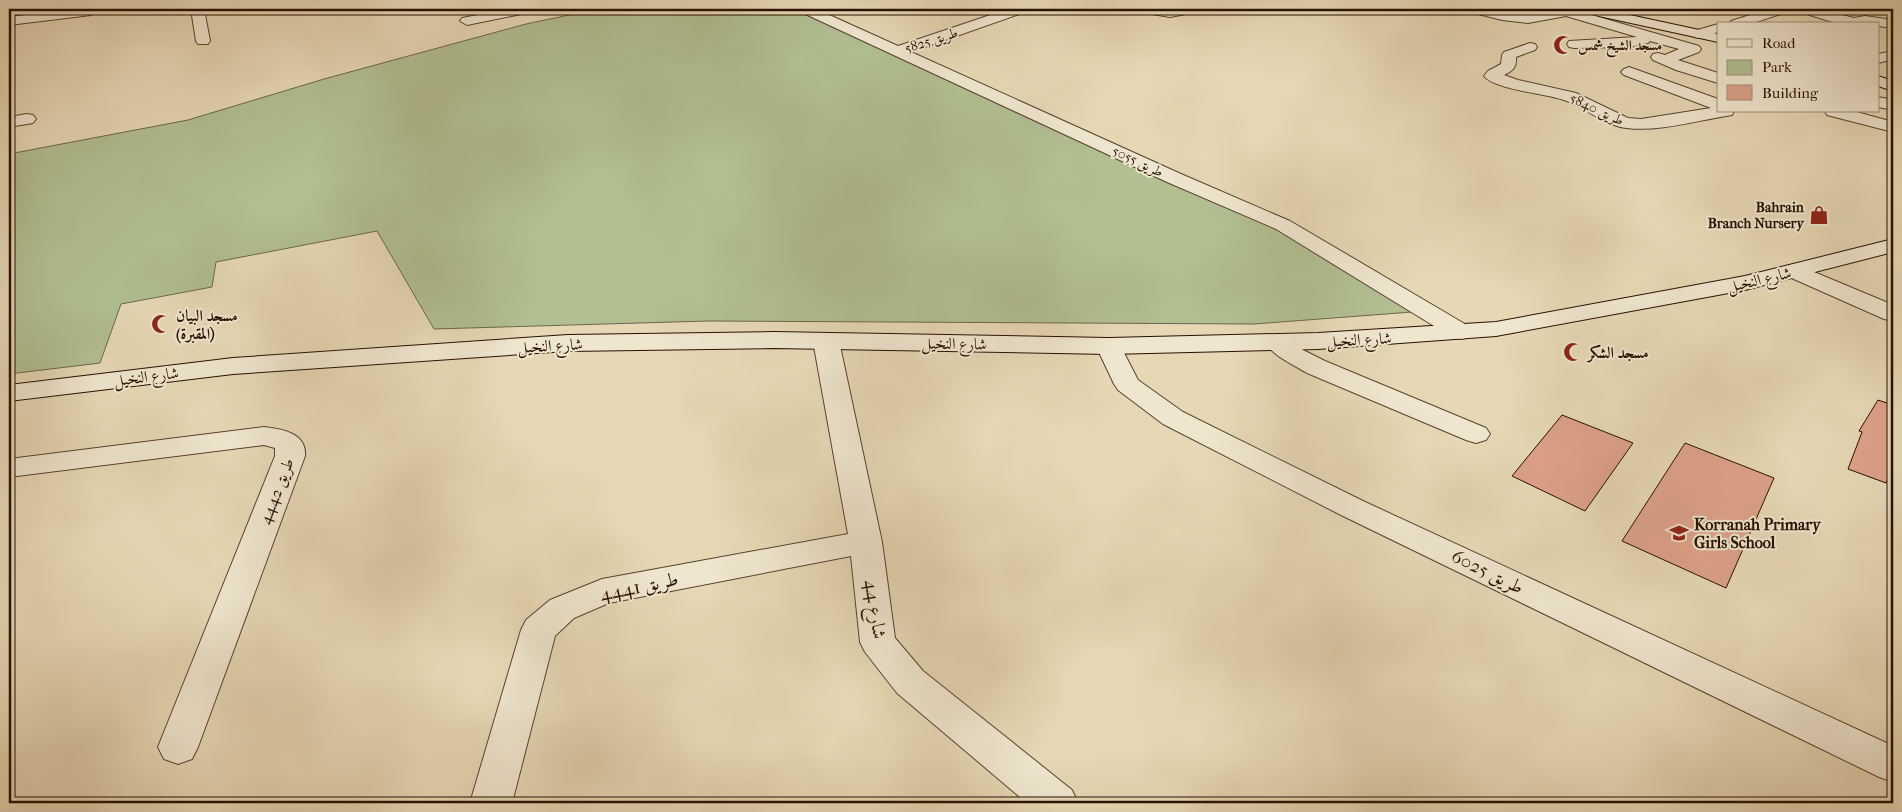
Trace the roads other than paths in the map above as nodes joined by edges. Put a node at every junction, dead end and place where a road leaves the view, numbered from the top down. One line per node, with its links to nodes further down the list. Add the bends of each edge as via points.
1 (197, 9): 35 (street)
2 (526, 9): 13 (street)
3 (806, 9): 39 (street, طريق 5055)
4 (1020, 9): 21 (street, طريق 5825)
5 (1145, 9): 6 (street, via 1170,13)
6 (1192, 9)
7 (1475, 9): 15 (street, via 1528,19)
8 (1554, 9): 15 (street)
9 (1585, 9): 18 (street)
10 (1782, 9): 22 (street)
11 (1805, 9): 17 (street)
12 (1858, 9): 17 (street)
13 (511, 10): 20 (street)
14 (91, 11): 19 (street)
15 (1568, 12): 25 (street)
16 (965, 13): 21 (street)
17 (1829, 15): 23 (street)
18 (1624, 17): 25 (street); 27 (street)
19 (9, 21)
20 (467, 21)
21 (982, 22): 39 (street, طريق 5825)
22 (1742, 22)
23 (1849, 22)
24 (1863, 22): 26 (street)
25 (1608, 24): 29 (street); 33 (street)
26 (1893, 24)
27 (1672, 28): 32 (street); 33 (street)
28 (1717, 28): 32 (street)
29 (1581, 29)
30 (1880, 30): 31 (street)
31 (1893, 33)
32 (1699, 34): 34 (street)
33 (1651, 36): 36 (street); 40 (street, via 1694,49)
34 (1717, 38)
35 (203, 41)
36 (1630, 43): 37 (street); 40 (street)
37 (1574, 44)
38 (1530, 47): 46 (street, طريق 5840, via 1512,52 1506,69 1492,76 1570,96 1625,123 1641,124)
39 (898, 51): 54 (street, طريق 5055, via 1283,225)
40 (1664, 60): 42 (street)
41 (1629, 72): 45 (street)
42 (1717, 78)
43 (1880, 82): 44 (street)
44 (1893, 86)
45 (1717, 105)
46 (1719, 112)
47 (1837, 112): 50 (street)
48 (27, 119): 49 (street)
49 (9, 122)
50 (1893, 127)
51 (1893, 246): 52 (street, شارع النخيل)
52 (1795, 271): 53 (street); 54 (street, شارع النخيل, via 1716,289 1496,329)
53 (1893, 314)
54 (1461, 332): 56 (street, شارع النخيل)
55 (826, 341): 57 (street, شارع النخيل); 58 (street, شارع النخيل, via 568,343 233,366); 61 (street, شارع 44)
56 (1277, 342): 57 (street, شارع النخيل); 59 (street, via 1294,356 1316,367)
57 (1108, 346): 63 (street, طريق 6025, via 1127,384 1173,418 1352,508)
58 (9, 393)
59 (1476, 434)
60 (9, 469): 62 (street, طريق 4442, via 264,436 284,439 289,444 292,449 290,456)
61 (866, 542): 64 (street, طريق 4441, via 602,592 562,609 539,630); 65 (street, شارع 44, via 878,642 910,682)
62 (178, 747)
63 (1893, 765)
64 (491, 803)
65 (1057, 803)

